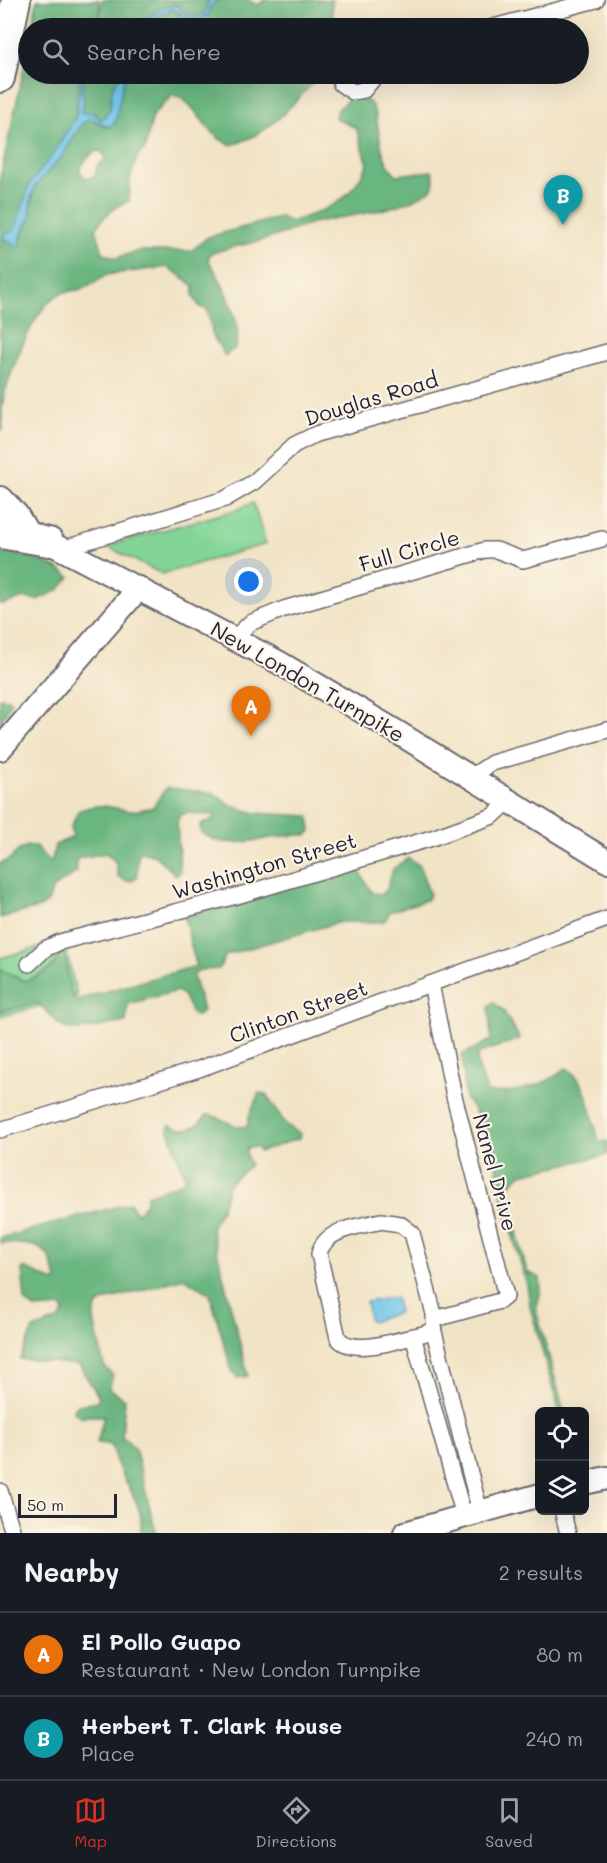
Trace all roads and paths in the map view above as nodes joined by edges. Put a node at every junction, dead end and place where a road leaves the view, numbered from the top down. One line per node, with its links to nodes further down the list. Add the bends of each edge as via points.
1 (16, 0): 4 (highway)
2 (596, 0): 3 (street)
3 (528, 18)
4 (0, 78)
5 (341, 84): 6 (street, via 353,92 364,90)
6 (369, 84)
7 (607, 352): 11 (street, Douglas Road, via 316,435 291,447 254,482 225,499)
8 (0, 501): 9 (highway, via 14,516)
9 (7, 527): 11 (highway)
10 (602, 539): 13 (street, Full Circle, via 523,560 485,550 284,609 250,623)
11 (55, 545): 12 (main road, New London Turnpike)
12 (139, 588): 13 (main road, New London Turnpike); 15 (main road)
13 (234, 638): 16 (main road, New London Turnpike)
14 (607, 730): 16 (street, via 492,763)
15 (0, 749)
16 (471, 777): 17 (main road, New London Turnpike)
17 (509, 801): 18 (main road, New London Turnpike); 20 (street, Washington Street, via 493,816 432,838 248,893 60,942 39,953)
18 (607, 861)
19 (607, 919): 21 (street, Clinton Street)
20 (29, 964)
21 (431, 984): 22 (street, Clinton Street, via 199,1069); 23 (street, Nanel Drive, via 454,1096 506,1295 503,1300)
22 (0, 1130)
23 (434, 1323): 24 (street, Nanel Drive, via 430,1332); 24 (street, Nanel Drive, via 414,1239 407,1227 381,1221 327,1238 320,1248 319,1262 339,1340 363,1347); 27 (street, Nanel Drive)
24 (413, 1336): 27 (street)
25 (0, 1491): 29 (street)
26 (535, 1496): 27 (main road)
27 (472, 1514): 30 (main road)
28 (563, 1515): 31 (street)
29 (13, 1533)
30 (405, 1533)
31 (568, 1533)

